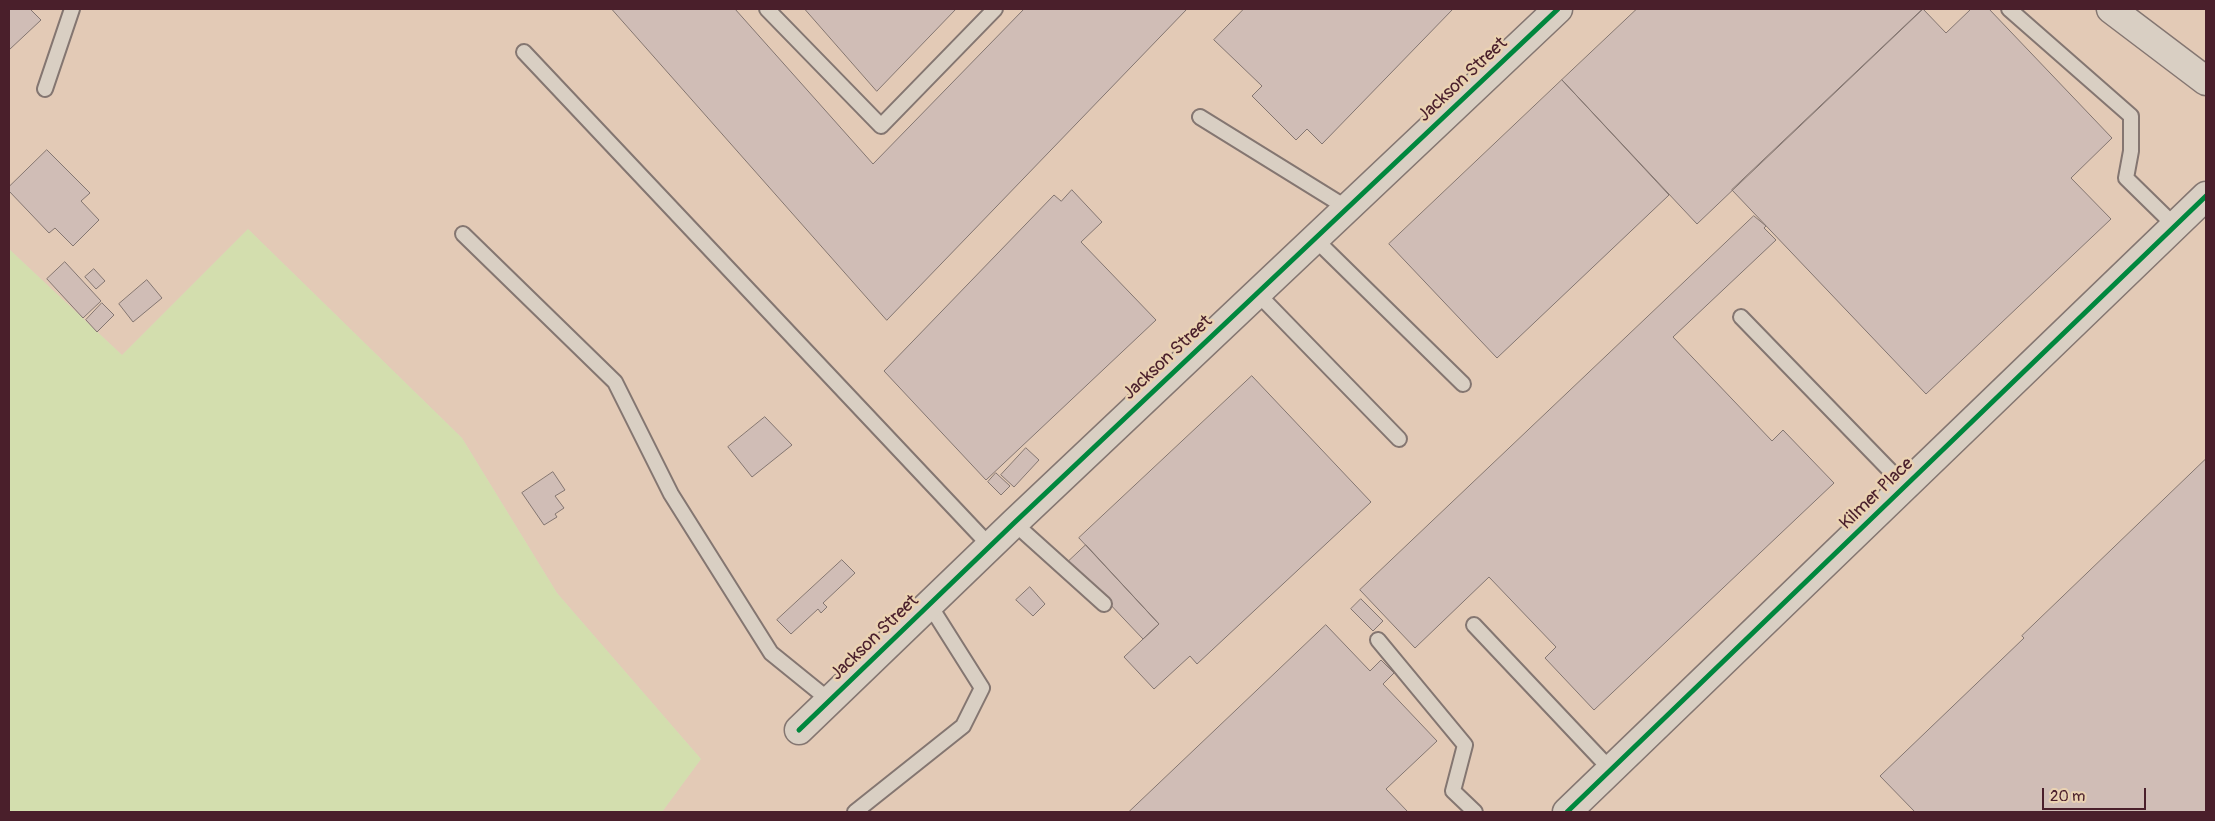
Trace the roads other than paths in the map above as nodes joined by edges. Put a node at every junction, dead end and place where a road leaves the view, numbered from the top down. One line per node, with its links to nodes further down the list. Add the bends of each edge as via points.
1 (72, 9): 9 (lane)
2 (767, 9): 3 (lane, via 881,126)
3 (994, 9)
4 (1558, 9): 12 (street, Jackson Street)
5 (2009, 9): 13 (lane, via 2131,116 2131,151 2126,178)
6 (2111, 9): 8 (street)
7 (524, 52): 22 (lane)
8 (2206, 81)
9 (45, 89)
10 (1200, 117): 12 (lane)
11 (2206, 196): 13 (street, Kilmer Place)
12 (1347, 208): 15 (street, Jackson Street)
13 (2175, 226): 20 (street, Kilmer Place)
14 (463, 234): 27 (lane, via 615,382 672,494 771,653)
15 (1315, 239): 16 (street, Jackson Street); 18 (lane)
16 (1257, 293): 19 (lane); 21 (street, Jackson Street)
17 (1741, 317): 20 (lane)
18 (1463, 384)
19 (1399, 439)
20 (1905, 486): 29 (street, Kilmer Place)
21 (1014, 523): 22 (street, Jackson Street); 24 (lane)
22 (990, 546): 23 (street, Jackson Street)
23 (929, 604): 27 (street, Jackson Street); 30 (lane, via 982,688 963,726)
24 (1104, 604)
25 (1474, 625): 29 (lane)
26 (1378, 640): 31 (lane, via 1466,745 1453,791)
27 (829, 700): 28 (street, Jackson Street)
28 (799, 730)
29 (1611, 770): 32 (street, Kilmer Place)
30 (855, 812)
31 (1475, 812)
32 (1568, 812)

